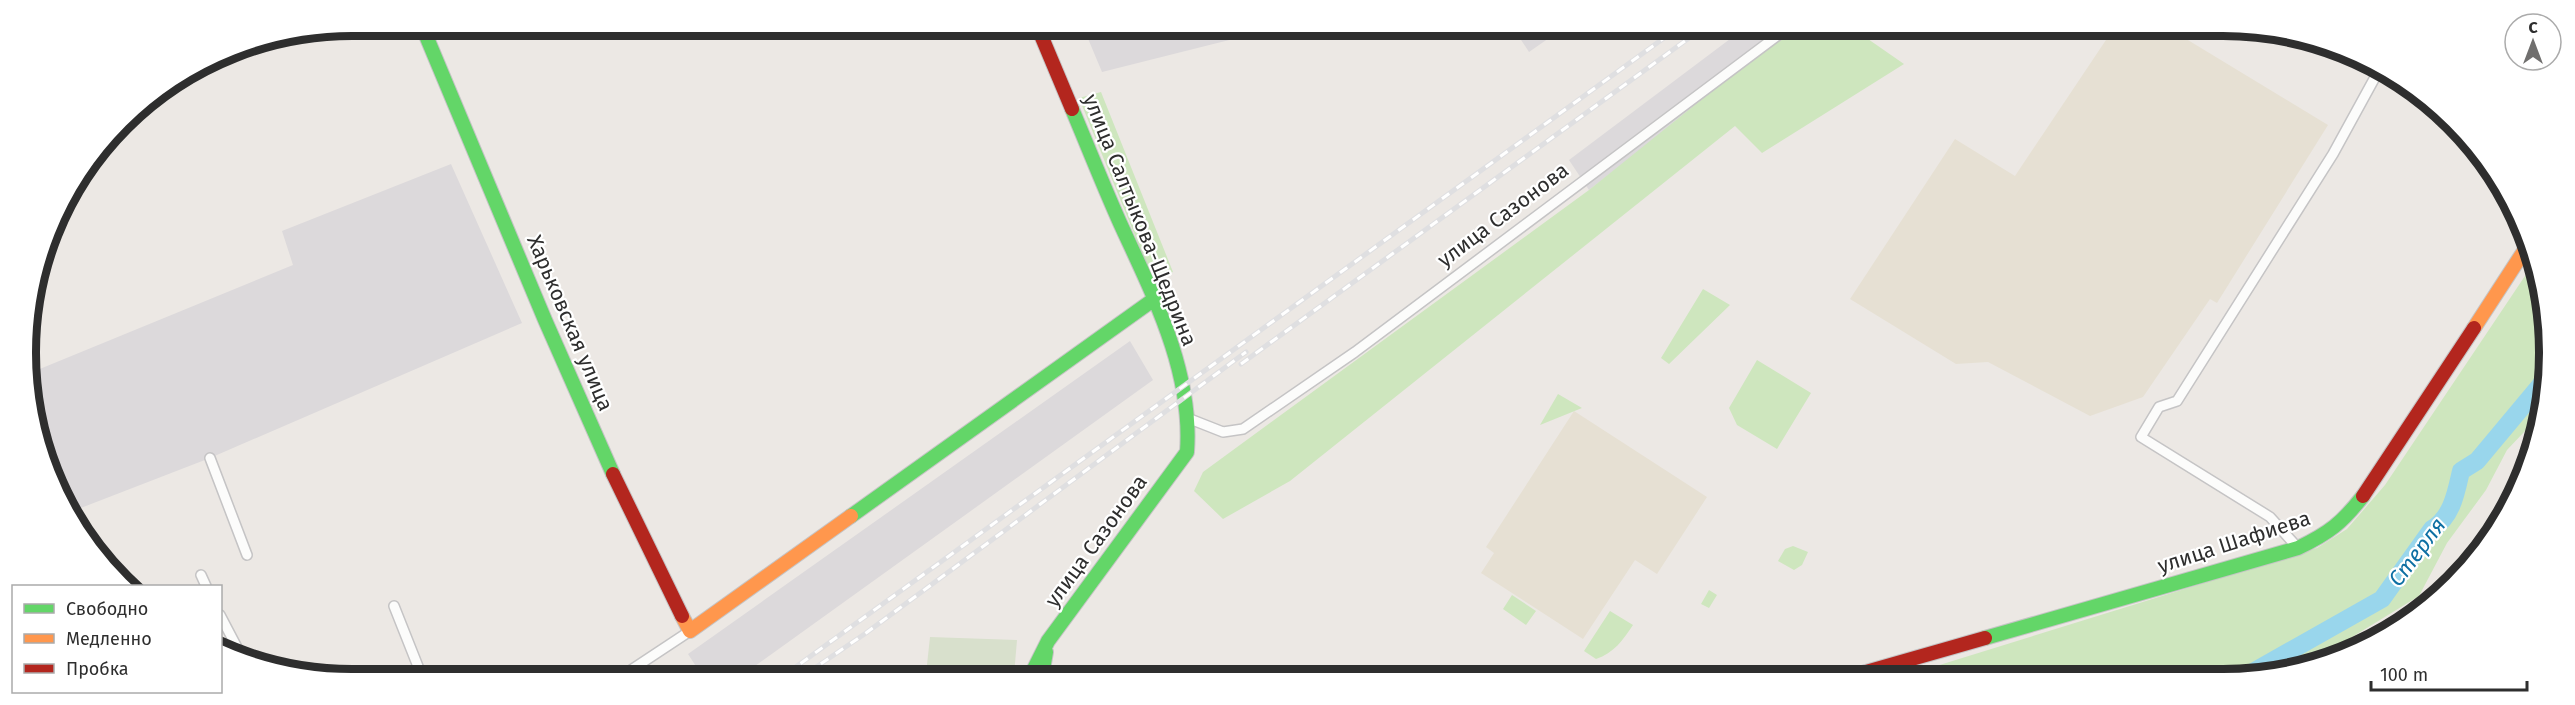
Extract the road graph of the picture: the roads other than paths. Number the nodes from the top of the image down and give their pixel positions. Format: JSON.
{"nodes":[{"id":1,"x":426,"y":36,"type":"edge"},
{"id":2,"x":1041,"y":36,"type":"edge"},
{"id":3,"x":1777,"y":36,"type":"edge"},
{"id":4,"x":2376,"y":76,"type":"edge"},
{"id":5,"x":2523,"y":253,"type":"edge"},
{"id":6,"x":1153,"y":300,"type":"junction"},
{"id":7,"x":1190,"y":419,"type":"junction"},
{"id":8,"x":210,"y":458,"type":"dead end"},
{"id":9,"x":1177,"y":465,"type":"joint"},
{"id":10,"x":2298,"y":548,"type":"junction"},
{"id":11,"x":247,"y":555,"type":"dead end"},
{"id":12,"x":201,"y":575,"type":"dead end"},
{"id":13,"x":206,"y":585,"type":"edge"},
{"id":14,"x":394,"y":606,"type":"dead end"},
{"id":15,"x":222,"y":619,"type":"edge"},
{"id":16,"x":690,"y":631,"type":"junction"},
{"id":17,"x":1048,"y":642,"type":"junction"},
{"id":18,"x":237,"y":647,"type":"edge"},
{"id":19,"x":419,"y":669,"type":"edge"},
{"id":20,"x":633,"y":669,"type":"edge"},
{"id":21,"x":1033,"y":669,"type":"edge"},
{"id":22,"x":1042,"y":669,"type":"edge"},
{"id":23,"x":1876,"y":669,"type":"edge"}],
"edges":[{"from":1,"to":16,"type":"street","name":"Харьковская улица"},
{"from":2,"to":6,"type":"street","name":"улица Салтыкова-Щедрина"},
{"from":3,"to":7,"type":"street","name":"улица Сазонова"},
{"from":4,"to":10,"type":"street"},
{"from":5,"to":10,"type":"street","name":"улица Шафиева"},
{"from":6,"to":7,"type":"street","name":"улица Салтыкова-Щедрина"},
{"from":6,"to":16,"type":"street"},
{"from":7,"to":9,"type":"street","name":"улица Салтыкова-Щедрина"},
{"from":8,"to":11,"type":"street"},
{"from":9,"to":17,"type":"street","name":"улица Сазонова"},
{"from":10,"to":23,"type":"street","name":"улица Шафиева"},
{"from":12,"to":13,"type":"street"},
{"from":14,"to":19,"type":"street"},
{"from":15,"to":18,"type":"street"},
{"from":16,"to":20,"type":"street"},
{"from":17,"to":21,"type":"street","name":"улица Сазонова"},
{"from":17,"to":22,"type":"street","name":"улица Сазонова"}]}
